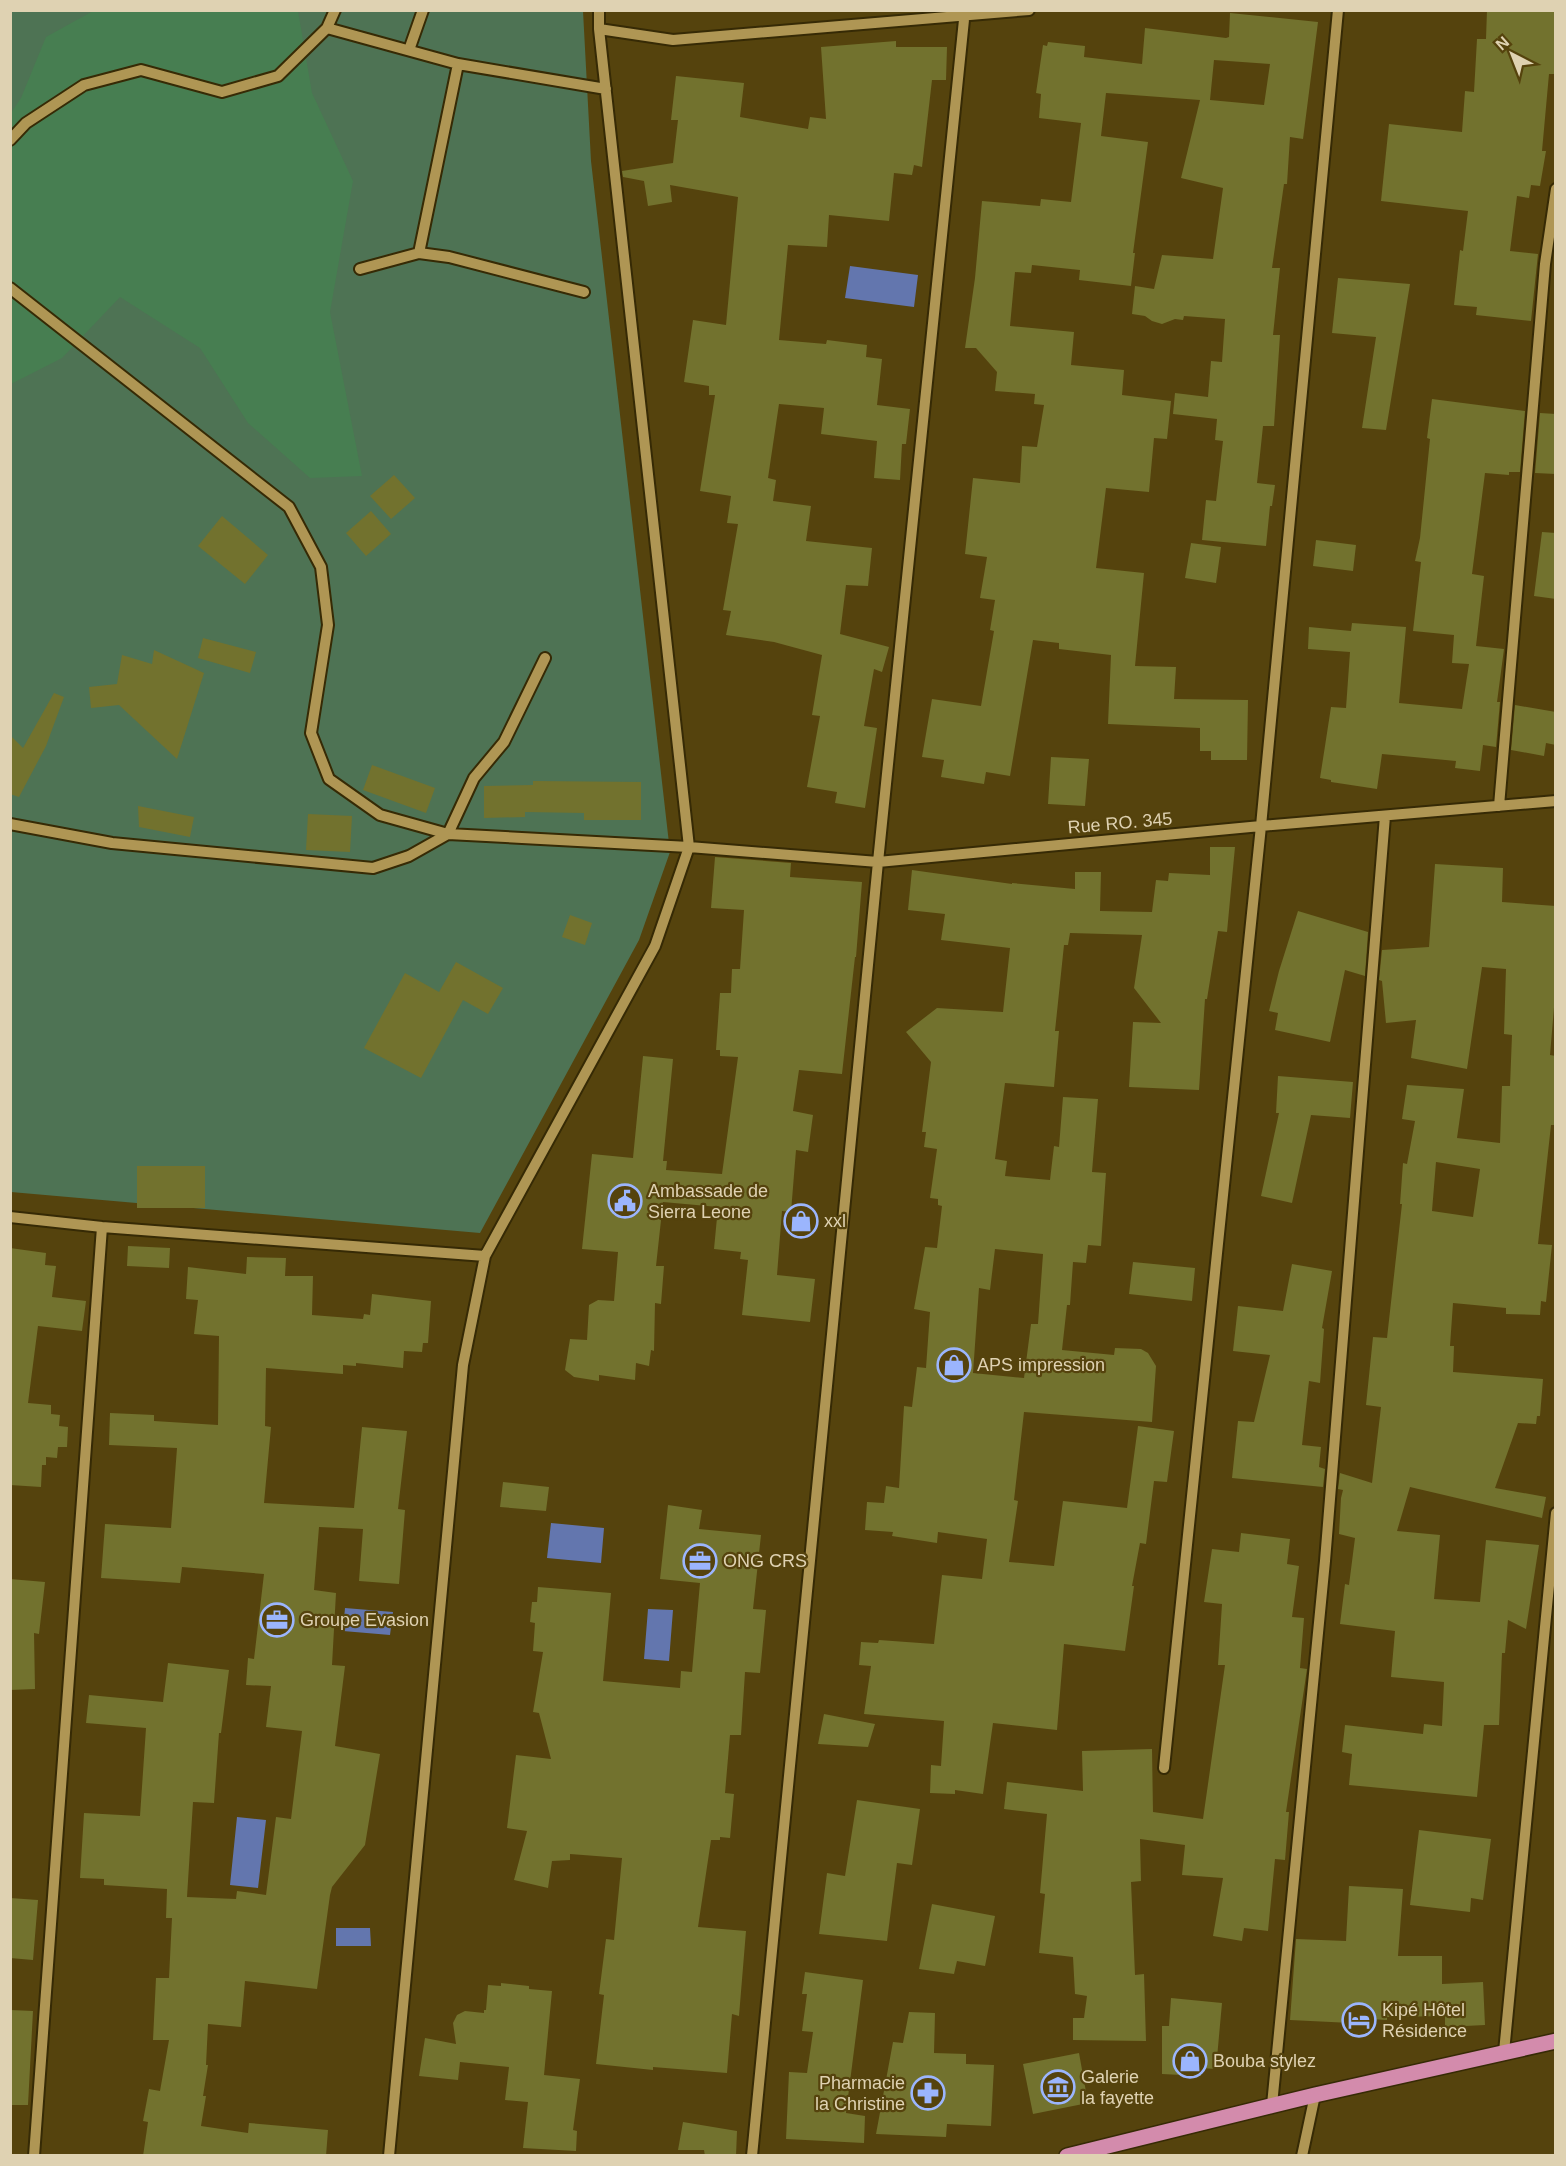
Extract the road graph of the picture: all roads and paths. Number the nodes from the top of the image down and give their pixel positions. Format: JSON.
{"nodes":[{"id":1,"x":335,"y":10,"type":"edge"},
{"id":2,"x":423,"y":10,"type":"edge"},
{"id":3,"x":599,"y":10,"type":"edge"},
{"id":4,"x":1029,"y":10,"type":"edge"},
{"id":5,"x":1338,"y":10,"type":"edge"},
{"id":6,"x":965,"y":13,"type":"edge"},
{"id":7,"x":327,"y":28,"type":"junction"},
{"id":8,"x":599,"y":29,"type":"junction"},
{"id":9,"x":409,"y":50,"type":"junction"},
{"id":10,"x":458,"y":64,"type":"junction"},
{"id":11,"x":606,"y":89,"type":"junction"},
{"id":12,"x":10,"y":140,"type":"edge"},
{"id":13,"x":1556,"y":189,"type":"edge"},
{"id":14,"x":419,"y":253,"type":"junction"},
{"id":15,"x":1550,"y":264,"type":"edge"},
{"id":16,"x":360,"y":269,"type":"dead end"},
{"id":17,"x":10,"y":288,"type":"edge"},
{"id":18,"x":584,"y":292,"type":"dead end"},
{"id":19,"x":545,"y":658,"type":"dead end"},
{"id":20,"x":1556,"y":801,"type":"edge"},
{"id":21,"x":1499,"y":806,"type":"junction"},
{"id":22,"x":1385,"y":816,"type":"junction"},
{"id":23,"x":10,"y":824,"type":"edge"},
{"id":24,"x":1261,"y":826,"type":"junction"},
{"id":25,"x":448,"y":834,"type":"junction"},
{"id":26,"x":688,"y":847,"type":"junction"},
{"id":27,"x":878,"y":862,"type":"junction"},
{"id":28,"x":10,"y":1217,"type":"edge"},
{"id":29,"x":102,"y":1227,"type":"junction"},
{"id":30,"x":485,"y":1256,"type":"junction"},
{"id":31,"x":1556,"y":1513,"type":"edge"},
{"id":32,"x":1164,"y":1768,"type":"dead end"},
{"id":33,"x":1556,"y":2041,"type":"edge"},
{"id":34,"x":1504,"y":2052,"type":"junction"},
{"id":35,"x":1315,"y":2095,"type":"junction"},
{"id":36,"x":1272,"y":2105,"type":"junction"},
{"id":37,"x":34,"y":2156,"type":"edge"},
{"id":38,"x":389,"y":2156,"type":"edge"},
{"id":39,"x":752,"y":2156,"type":"edge"},
{"id":40,"x":1067,"y":2156,"type":"edge"},
{"id":41,"x":1302,"y":2156,"type":"edge"}],
"edges":[{"from":1,"to":7,"type":"street"},
{"from":2,"to":9,"type":"street"},
{"from":3,"to":8,"type":"street"},
{"from":4,"to":6,"type":"street"},
{"from":5,"to":24,"type":"street"},
{"from":6,"to":8,"type":"street"},
{"from":6,"to":27,"type":"street"},
{"from":7,"to":9,"type":"street"},
{"from":7,"to":12,"type":"street"},
{"from":8,"to":11,"type":"street"},
{"from":9,"to":10,"type":"street"},
{"from":10,"to":11,"type":"street"},
{"from":10,"to":14,"type":"street"},
{"from":11,"to":26,"type":"street"},
{"from":13,"to":15,"type":"street"},
{"from":14,"to":16,"type":"street"},
{"from":14,"to":18,"type":"street"},
{"from":15,"to":21,"type":"street"},
{"from":17,"to":25,"type":"street","name":"Rue RO. 345"},
{"from":19,"to":25,"type":"street"},
{"from":20,"to":21,"type":"street","name":"Rue RO. 345"},
{"from":21,"to":22,"type":"street","name":"Rue RO. 345"},
{"from":22,"to":24,"type":"street","name":"Rue RO. 345"},
{"from":22,"to":36,"type":"street"},
{"from":23,"to":25,"type":"street"},
{"from":24,"to":27,"type":"street","name":"Rue RO. 345"},
{"from":24,"to":32,"type":"street"},
{"from":25,"to":26,"type":"street","name":"Rue RO. 345"},
{"from":26,"to":27,"type":"street","name":"Rue RO. 345"},
{"from":26,"to":30,"type":"street"},
{"from":27,"to":39,"type":"street"},
{"from":28,"to":29,"type":"street"},
{"from":29,"to":30,"type":"street"},
{"from":29,"to":37,"type":"street"},
{"from":30,"to":38,"type":"street"},
{"from":31,"to":34,"type":"street"},
{"from":33,"to":34,"type":"main road"},
{"from":34,"to":35,"type":"main road"},
{"from":35,"to":36,"type":"main road"},
{"from":35,"to":41,"type":"street"},
{"from":36,"to":40,"type":"main road"}]}
